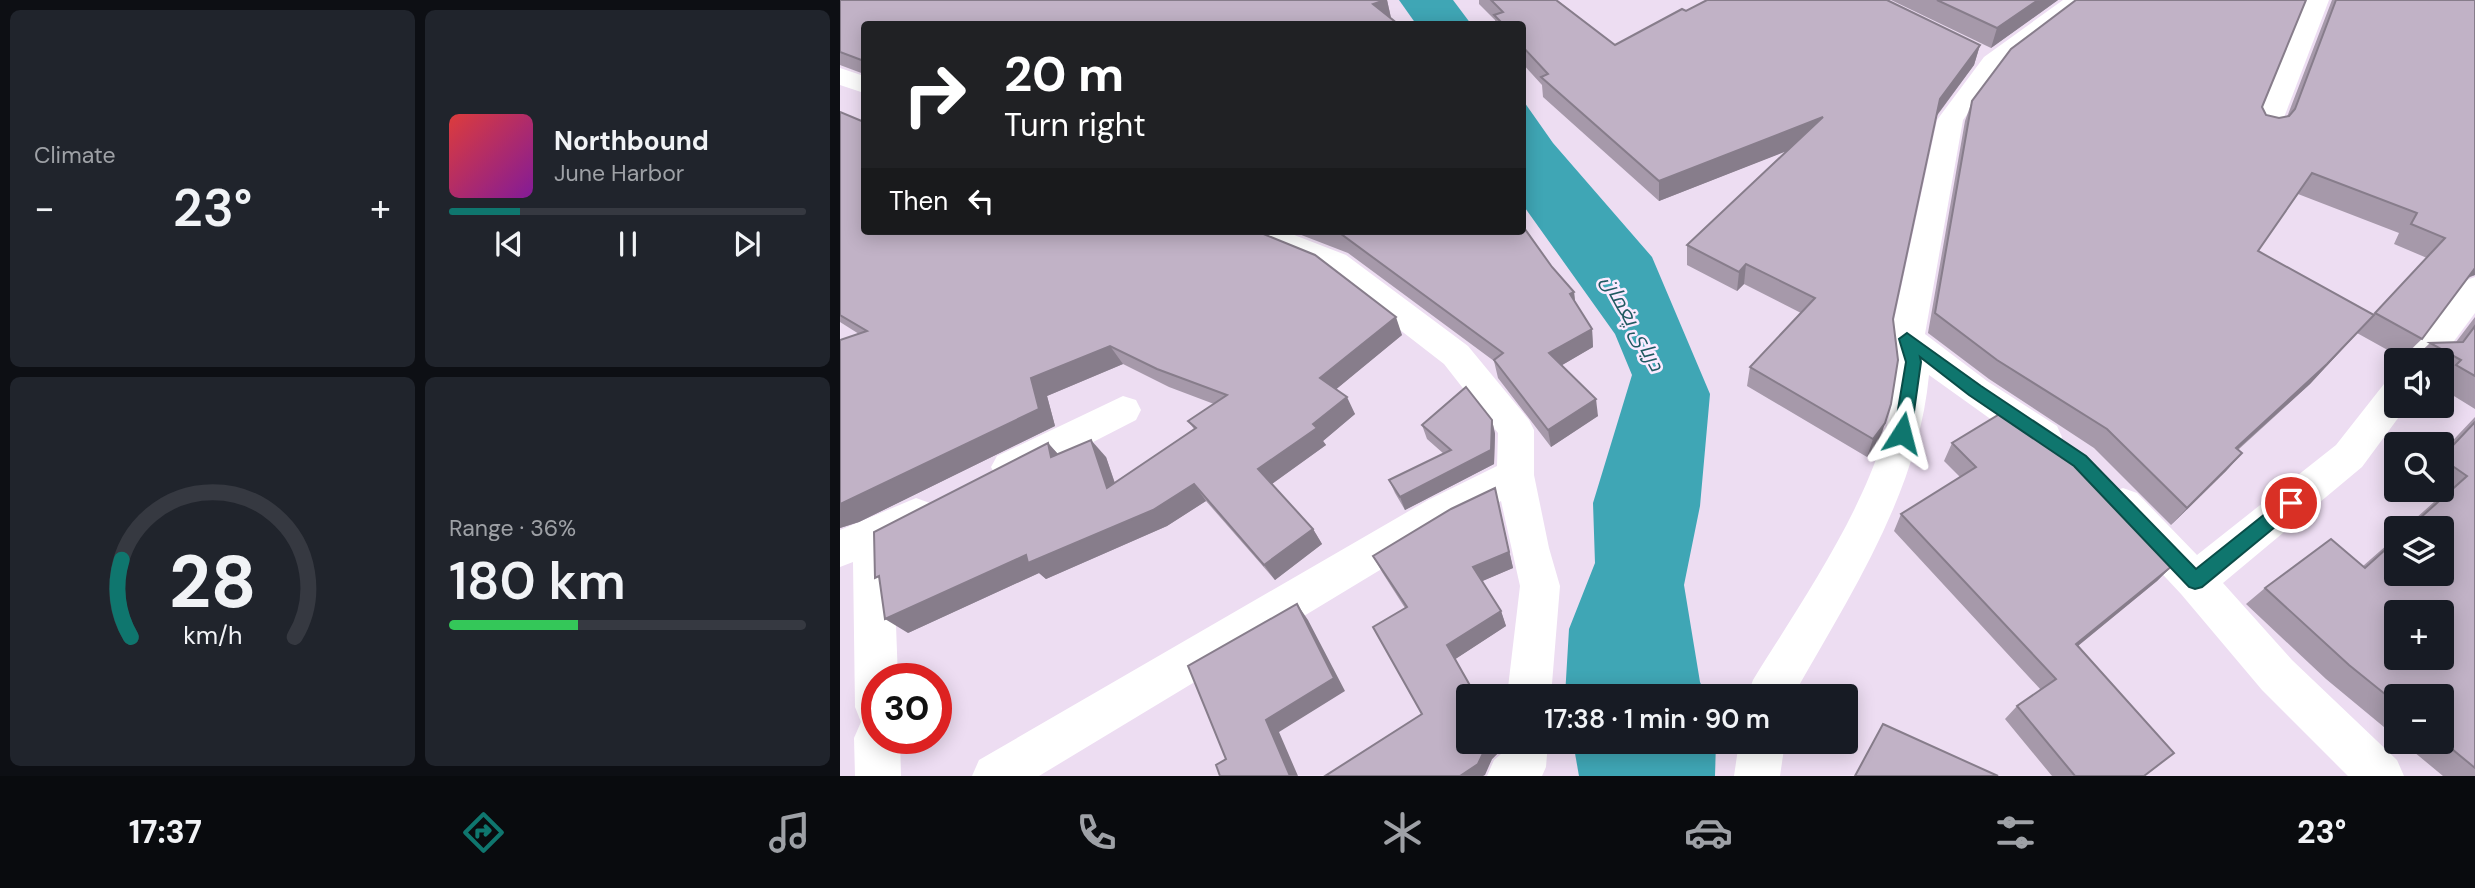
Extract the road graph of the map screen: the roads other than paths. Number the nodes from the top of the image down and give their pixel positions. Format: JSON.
{"nodes":[{"id":1,"x":2078,"y":0,"type":"edge"},
{"id":2,"x":2317,"y":0,"type":"edge"},
{"id":3,"x":840,"y":76,"type":"edge"},
{"id":4,"x":861,"y":84,"type":"edge"},
{"id":5,"x":2266,"y":128,"type":"edge"},
{"id":6,"x":1264,"y":235,"type":"edge"},
{"id":7,"x":2475,"y":289,"type":"edge"},
{"id":8,"x":1907,"y":339,"type":"junction"},
{"id":9,"x":2430,"y":348,"type":"edge"},
{"id":10,"x":1124,"y":410,"type":"dead end"},
{"id":11,"x":2384,"y":410,"type":"edge"},
{"id":12,"x":2070,"y":454,"type":"edge"},
{"id":13,"x":1515,"y":475,"type":"junction"},
{"id":14,"x":2099,"y":481,"type":"edge"},
{"id":15,"x":980,"y":482,"type":"edge"},
{"id":16,"x":944,"y":500,"type":"edge"},
{"id":17,"x":856,"y":543,"type":"edge"},
{"id":18,"x":2195,"y":581,"type":"junction"},
{"id":19,"x":871,"y":663,"type":"edge"},
{"id":20,"x":1530,"y":684,"type":"edge"},
{"id":21,"x":1766,"y":684,"type":"edge"},
{"id":22,"x":877,"y":754,"type":"edge"},
{"id":23,"x":1524,"y":754,"type":"edge"},
{"id":24,"x":1760,"y":754,"type":"edge"},
{"id":25,"x":878,"y":776,"type":"edge"},
{"id":26,"x":995,"y":776,"type":"edge"},
{"id":27,"x":1510,"y":776,"type":"edge"},
{"id":28,"x":1757,"y":776,"type":"edge"},
{"id":29,"x":2381,"y":776,"type":"edge"}],
"edges":[{"from":1,"to":8,"type":"street"},
{"from":2,"to":5,"type":"street"},
{"from":3,"to":4,"type":"street"},
{"from":6,"to":13,"type":"street"},
{"from":7,"to":9,"type":"street"},
{"from":8,"to":12,"type":"street"},
{"from":8,"to":21,"type":"street"},
{"from":10,"to":15,"type":"street"},
{"from":11,"to":18,"type":"street"},
{"from":13,"to":20,"type":"street"},
{"from":13,"to":26,"type":"street"},
{"from":14,"to":18,"type":"street"},
{"from":16,"to":17,"type":"street"},
{"from":17,"to":19,"type":"street"},
{"from":18,"to":29,"type":"street"},
{"from":22,"to":25,"type":"street"},
{"from":23,"to":27,"type":"street"},
{"from":24,"to":28,"type":"street"}]}
